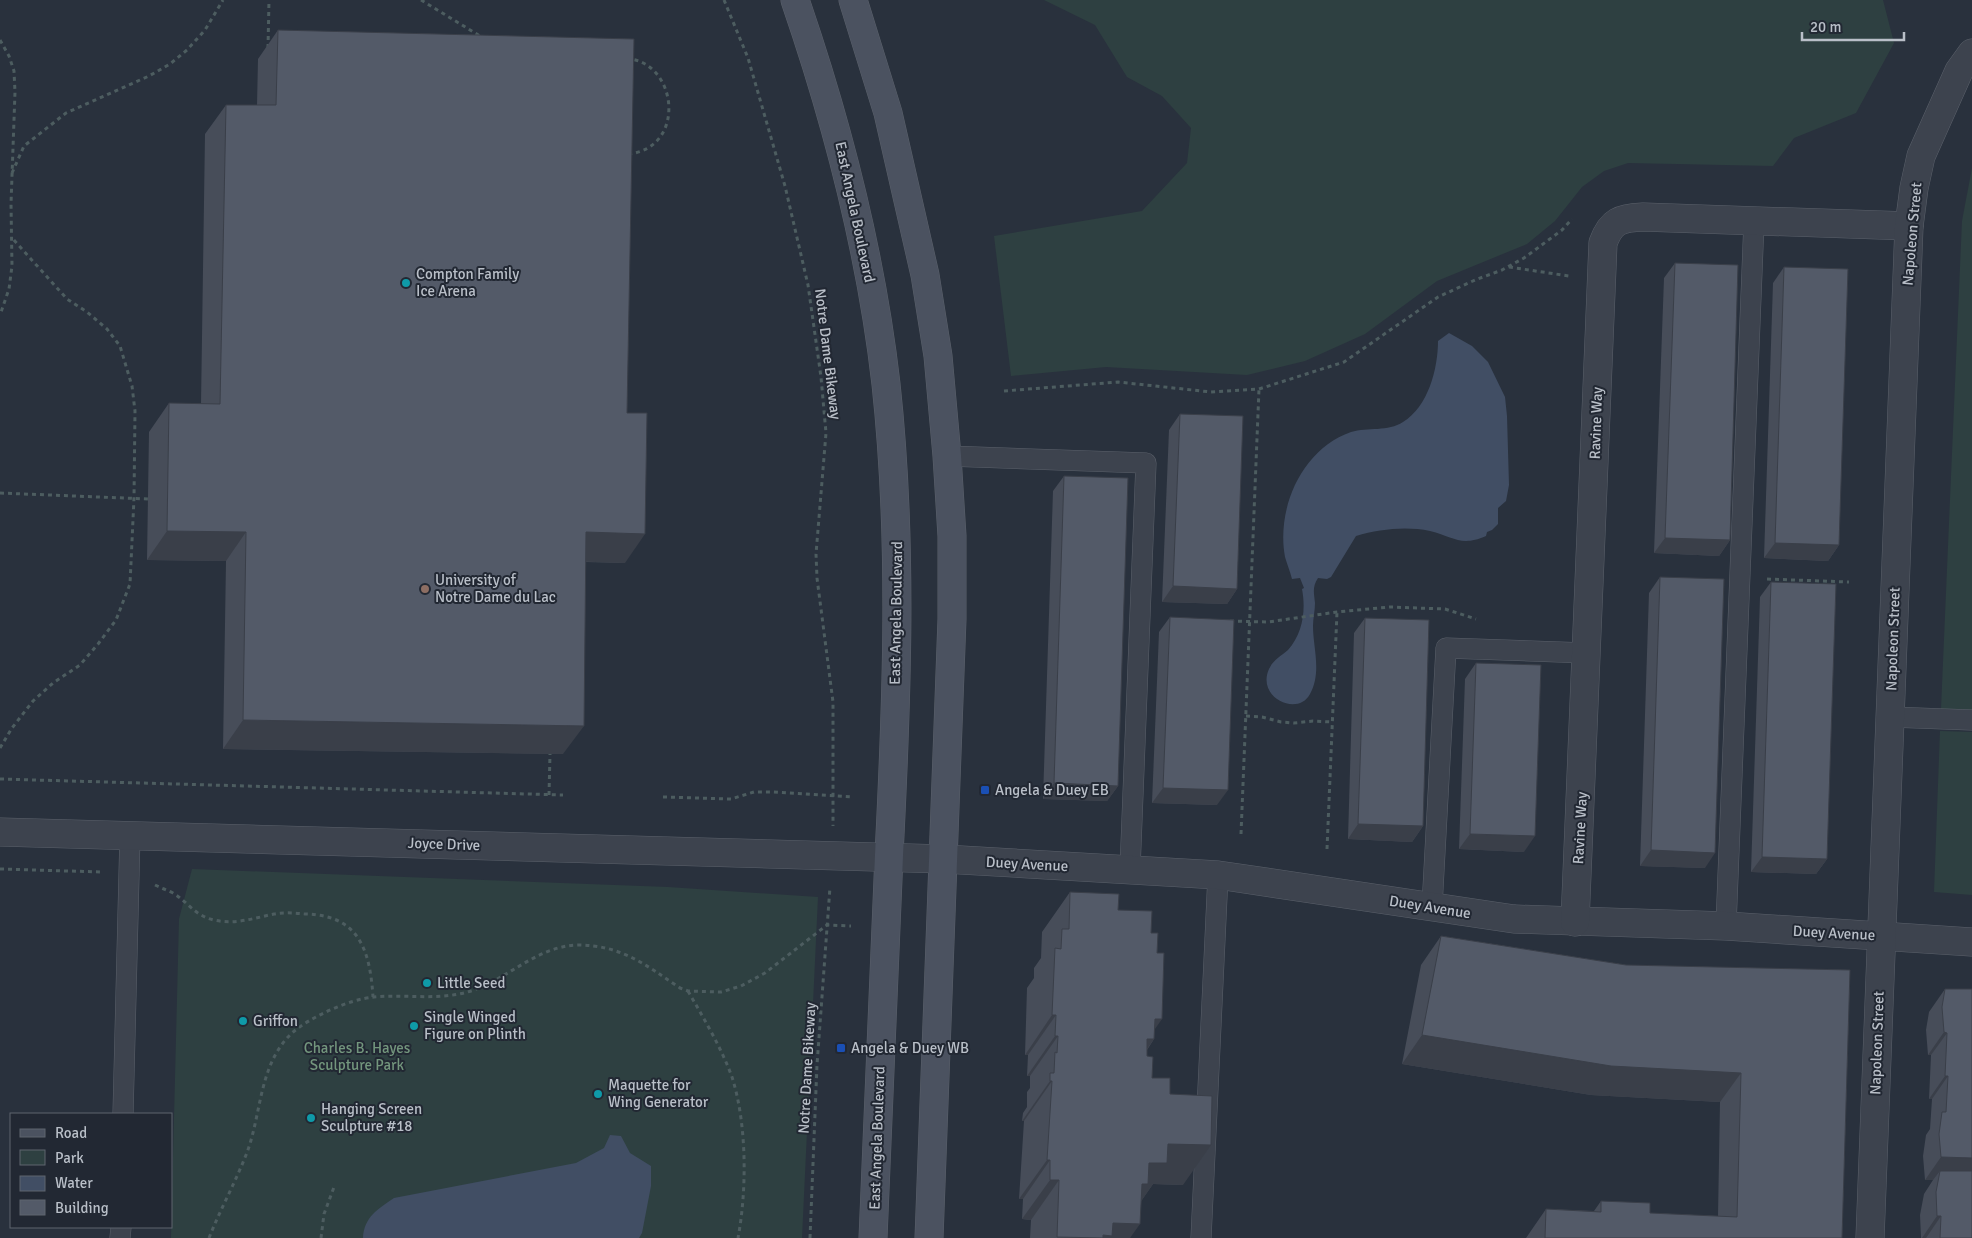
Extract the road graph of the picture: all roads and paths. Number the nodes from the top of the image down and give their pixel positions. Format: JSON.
{"nodes":[{"id":1,"x":224,"y":0,"type":"edge"},
{"id":2,"x":269,"y":0,"type":"edge"},
{"id":3,"x":421,"y":0,"type":"edge"},
{"id":4,"x":724,"y":0,"type":"edge"},
{"id":5,"x":795,"y":0,"type":"edge"},
{"id":6,"x":853,"y":0,"type":"edge"},
{"id":7,"x":486,"y":39,"type":"edge"},
{"id":8,"x":0,"y":40,"type":"edge"},
{"id":9,"x":268,"y":49,"type":"dead end"},
{"id":10,"x":1972,"y":53,"type":"edge"},
{"id":11,"x":628,"y":59,"type":"edge"},
{"id":12,"x":619,"y":155,"type":"edge"},
{"id":13,"x":12,"y":173,"type":"junction"},
{"id":14,"x":1572,"y":219,"type":"dead end"},
{"id":15,"x":1754,"y":221,"type":"junction"},
{"id":16,"x":1909,"y":226,"type":"junction"},
{"id":17,"x":12,"y":238,"type":"junction"},
{"id":18,"x":1509,"y":267,"type":"junction"},
{"id":19,"x":1570,"y":276,"type":"dead end"},
{"id":20,"x":0,"y":315,"type":"edge"},
{"id":21,"x":1259,"y":389,"type":"junction"},
{"id":22,"x":1004,"y":391,"type":"dead end"},
{"id":23,"x":947,"y":456,"type":"junction"},
{"id":24,"x":0,"y":493,"type":"edge"},
{"id":25,"x":134,"y":498,"type":"junction"},
{"id":26,"x":148,"y":499,"type":"dead end"},
{"id":27,"x":1763,"y":579,"type":"dead end"},
{"id":28,"x":1849,"y":582,"type":"dead end"},
{"id":29,"x":1337,"y":612,"type":"junction"},
{"id":30,"x":1482,"y":620,"type":"dead end"},
{"id":31,"x":1221,"y":621,"type":"edge"},
{"id":32,"x":1250,"y":622,"type":"junction"},
{"id":33,"x":1588,"y":653,"type":"junction"},
{"id":34,"x":1246,"y":716,"type":"junction"},
{"id":35,"x":1890,"y":717,"type":"junction"},
{"id":36,"x":1972,"y":720,"type":"edge"},
{"id":37,"x":1332,"y":722,"type":"junction"},
{"id":38,"x":0,"y":748,"type":"edge"},
{"id":39,"x":550,"y":754,"type":"edge"},
{"id":40,"x":0,"y":780,"type":"edge"},
{"id":41,"x":550,"y":795,"type":"junction"},
{"id":42,"x":563,"y":795,"type":"dead end"},
{"id":43,"x":832,"y":796,"type":"junction"},
{"id":44,"x":852,"y":796,"type":"dead end"},
{"id":45,"x":663,"y":797,"type":"dead end"},
{"id":46,"x":833,"y":812,"type":"dead end"},
{"id":47,"x":0,"y":832,"type":"edge"},
{"id":48,"x":1241,"y":834,"type":"dead end"},
{"id":49,"x":130,"y":835,"type":"junction"},
{"id":50,"x":1327,"y":849,"type":"dead end"},
{"id":51,"x":889,"y":856,"type":"junction"},
{"id":52,"x":944,"y":859,"type":"junction"},
{"id":53,"x":0,"y":869,"type":"edge"},
{"id":54,"x":1130,"y":870,"type":"junction"},
{"id":55,"x":129,"y":873,"type":"junction"},
{"id":56,"x":1218,"y":876,"type":"junction"},
{"id":57,"x":829,"y":899,"type":"dead end"},
{"id":58,"x":1432,"y":907,"type":"junction"},
{"id":59,"x":1575,"y":922,"type":"junction"},
{"id":60,"x":827,"y":925,"type":"junction"},
{"id":61,"x":851,"y":926,"type":"dead end"},
{"id":62,"x":1726,"y":926,"type":"junction"},
{"id":63,"x":1881,"y":935,"type":"junction"},
{"id":64,"x":1972,"y":942,"type":"edge"},
{"id":65,"x":688,"y":991,"type":"junction"},
{"id":66,"x":373,"y":997,"type":"junction"},
{"id":67,"x":123,"y":1113,"type":"edge"},
{"id":68,"x":334,"y":1187,"type":"dead end"},
{"id":69,"x":209,"y":1238,"type":"edge"},
{"id":70,"x":321,"y":1238,"type":"edge"},
{"id":71,"x":738,"y":1238,"type":"edge"},
{"id":72,"x":810,"y":1238,"type":"edge"},
{"id":73,"x":874,"y":1238,"type":"edge"},
{"id":74,"x":929,"y":1238,"type":"edge"},
{"id":75,"x":1201,"y":1238,"type":"edge"},
{"id":76,"x":1870,"y":1238,"type":"edge"}],
"edges":[{"from":1,"to":13,"type":"path"},
{"from":2,"to":9,"type":"path"},
{"from":3,"to":7,"type":"path"},
{"from":4,"to":43,"type":"path","name":"Notre Dame Bikeway"},
{"from":5,"to":51,"type":"main road","name":"East Angela Boulevard"},
{"from":6,"to":23,"type":"main road"},
{"from":8,"to":13,"type":"path"},
{"from":10,"to":16,"type":"street","name":"Napoleon Street"},
{"from":11,"to":12,"type":"path"},
{"from":13,"to":17,"type":"path"},
{"from":14,"to":18,"type":"path"},
{"from":15,"to":16,"type":"street","name":"Ravine Way"},
{"from":15,"to":33,"type":"street","name":"Ravine Way"},
{"from":15,"to":62,"type":"lane"},
{"from":16,"to":35,"type":"street","name":"Napoleon Street"},
{"from":17,"to":20,"type":"path"},
{"from":17,"to":25,"type":"path"},
{"from":18,"to":19,"type":"path"},
{"from":18,"to":21,"type":"path"},
{"from":21,"to":22,"type":"path"},
{"from":21,"to":32,"type":"path"},
{"from":23,"to":52,"type":"main road"},
{"from":23,"to":54,"type":"lane"},
{"from":24,"to":25,"type":"path"},
{"from":25,"to":26,"type":"path"},
{"from":25,"to":38,"type":"path"},
{"from":27,"to":28,"type":"path"},
{"from":29,"to":30,"type":"path"},
{"from":29,"to":32,"type":"path"},
{"from":29,"to":37,"type":"path"},
{"from":31,"to":32,"type":"path"},
{"from":32,"to":34,"type":"path"},
{"from":33,"to":58,"type":"lane"},
{"from":33,"to":59,"type":"street","name":"Ravine Way"},
{"from":34,"to":37,"type":"path"},
{"from":34,"to":48,"type":"path"},
{"from":35,"to":36,"type":"lane"},
{"from":35,"to":63,"type":"street","name":"Napoleon Street"},
{"from":37,"to":50,"type":"path"},
{"from":39,"to":41,"type":"path"},
{"from":40,"to":41,"type":"path"},
{"from":41,"to":42,"type":"path"},
{"from":43,"to":44,"type":"path"},
{"from":43,"to":45,"type":"path"},
{"from":43,"to":46,"type":"path","name":"Notre Dame Bikeway"},
{"from":47,"to":49,"type":"street","name":"Joyce Drive"},
{"from":49,"to":51,"type":"street","name":"Joyce Drive"},
{"from":49,"to":55,"type":"lane"},
{"from":51,"to":52,"type":"street","name":"Duey Avenue"},
{"from":51,"to":73,"type":"main road","name":"East Angela Boulevard"},
{"from":52,"to":54,"type":"street","name":"Duey Avenue"},
{"from":52,"to":74,"type":"main road"},
{"from":53,"to":55,"type":"path"},
{"from":54,"to":56,"type":"street","name":"Duey Avenue"},
{"from":55,"to":66,"type":"path"},
{"from":55,"to":67,"type":"lane"},
{"from":56,"to":58,"type":"street","name":"Duey Avenue"},
{"from":56,"to":75,"type":"lane"},
{"from":57,"to":60,"type":"path","name":"Notre Dame Bikeway"},
{"from":58,"to":59,"type":"street","name":"Duey Avenue"},
{"from":59,"to":62,"type":"street","name":"Duey Avenue"},
{"from":60,"to":61,"type":"path"},
{"from":60,"to":65,"type":"path"},
{"from":60,"to":72,"type":"path","name":"Notre Dame Bikeway"},
{"from":62,"to":63,"type":"street","name":"Duey Avenue"},
{"from":63,"to":64,"type":"street","name":"Duey Avenue"},
{"from":63,"to":76,"type":"street","name":"Napoleon Street"},
{"from":65,"to":66,"type":"path"},
{"from":65,"to":71,"type":"path"},
{"from":66,"to":69,"type":"path"},
{"from":68,"to":70,"type":"path"}]}
